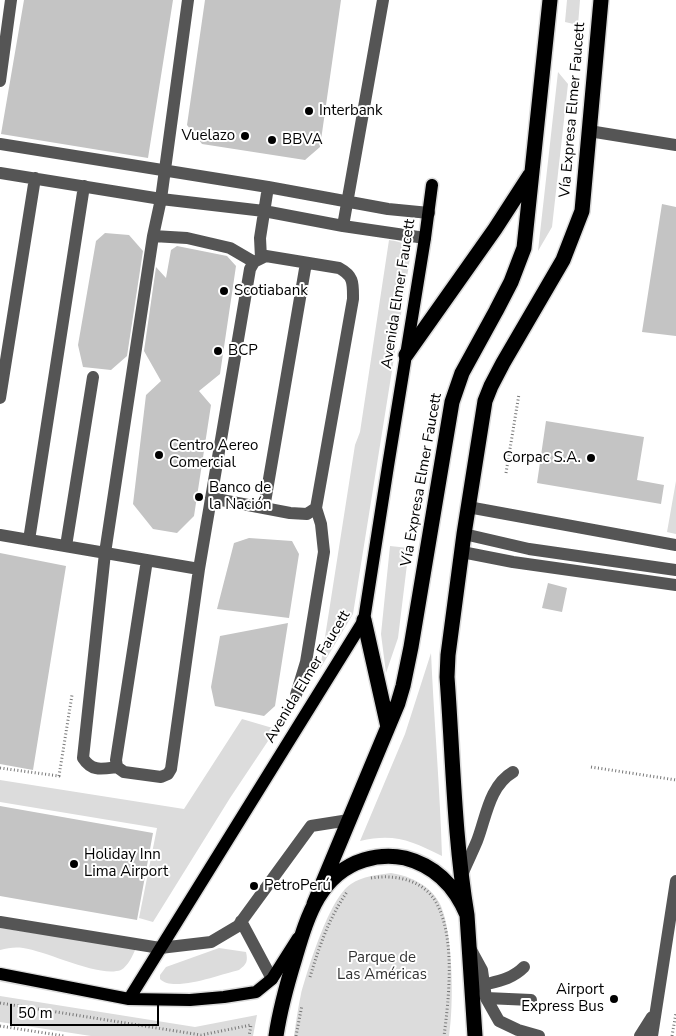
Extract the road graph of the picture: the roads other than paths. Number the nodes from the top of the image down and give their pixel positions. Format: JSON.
{"nodes":[{"id":1,"x":11,"y":0,"type":"edge"},
{"id":2,"x":188,"y":0,"type":"edge"},
{"id":3,"x":383,"y":0,"type":"edge"},
{"id":4,"x":550,"y":0,"type":"edge"},
{"id":5,"x":601,"y":0,"type":"edge"},
{"id":6,"x":0,"y":81,"type":"edge"},
{"id":7,"x":589,"y":131,"type":"junction"},
{"id":8,"x":0,"y":144,"type":"edge"},
{"id":9,"x":676,"y":145,"type":"edge"},
{"id":10,"x":165,"y":171,"type":"junction"},
{"id":11,"x":532,"y":171,"type":"junction"},
{"id":12,"x":0,"y":173,"type":"edge"},
{"id":13,"x":35,"y":178,"type":"junction"},
{"id":14,"x":432,"y":185,"type":"dead end"},
{"id":15,"x":84,"y":186,"type":"junction"},
{"id":16,"x":268,"y":187,"type":"junction"},
{"id":17,"x":161,"y":199,"type":"junction"},
{"id":18,"x":348,"y":201,"type":"junction"},
{"id":19,"x":264,"y":211,"type":"junction"},
{"id":20,"x":428,"y":213,"type":"junction"},
{"id":21,"x":343,"y":226,"type":"junction"},
{"id":22,"x":153,"y":236,"type":"junction"},
{"id":23,"x":425,"y":238,"type":"junction"},
{"id":24,"x":258,"y":260,"type":"junction"},
{"id":25,"x":306,"y":263,"type":"junction"},
{"id":26,"x":406,"y":355,"type":"junction"},
{"id":27,"x":93,"y":377,"type":"dead end"},
{"id":28,"x":0,"y":398,"type":"edge"},
{"id":29,"x":211,"y":498,"type":"junction"},
{"id":30,"x":468,"y":507,"type":"junction"},
{"id":31,"x":264,"y":508,"type":"junction"},
{"id":32,"x":316,"y":508,"type":"junction"},
{"id":33,"x":464,"y":534,"type":"junction"},
{"id":34,"x":0,"y":535,"type":"edge"},
{"id":35,"x":28,"y":540,"type":"junction"},
{"id":36,"x":676,"y":545,"type":"edge"},
{"id":37,"x":66,"y":546,"type":"junction"},
{"id":38,"x":105,"y":552,"type":"junction"},
{"id":39,"x":462,"y":552,"type":"junction"},
{"id":40,"x":147,"y":560,"type":"junction"},
{"id":41,"x":199,"y":569,"type":"junction"},
{"id":42,"x":676,"y":570,"type":"edge"},
{"id":43,"x":676,"y":585,"type":"edge"},
{"id":44,"x":364,"y":620,"type":"junction"},
{"id":45,"x":296,"y":695,"type":"dead end"},
{"id":46,"x":388,"y":727,"type":"junction"},
{"id":47,"x":117,"y":767,"type":"junction"},
{"id":48,"x":513,"y":772,"type":"dead end"},
{"id":49,"x":349,"y":820,"type":"junction"},
{"id":50,"x":461,"y":878,"type":"junction"},
{"id":51,"x":676,"y":882,"type":"edge"},
{"id":52,"x":314,"y":904,"type":"junction"},
{"id":53,"x":467,"y":915,"type":"junction"},
{"id":54,"x":241,"y":921,"type":"junction"},
{"id":55,"x":0,"y":922,"type":"edge"},
{"id":56,"x":304,"y":927,"type":"junction"},
{"id":57,"x":469,"y":945,"type":"junction"},
{"id":58,"x":160,"y":948,"type":"junction"},
{"id":59,"x":524,"y":967,"type":"dead end"},
{"id":60,"x":0,"y":974,"type":"edge"},
{"id":61,"x":272,"y":979,"type":"junction"},
{"id":62,"x":483,"y":985,"type":"junction"},
{"id":63,"x":129,"y":998,"type":"junction"},
{"id":64,"x":486,"y":998,"type":"junction"},
{"id":65,"x":532,"y":1000,"type":"dead end"},
{"id":66,"x":655,"y":1013,"type":"junction"},
{"id":67,"x":478,"y":1034,"type":"edge"},
{"id":68,"x":276,"y":1036,"type":"edge"},
{"id":69,"x":539,"y":1036,"type":"edge"},
{"id":70,"x":640,"y":1036,"type":"edge"},
{"id":71,"x":652,"y":1036,"type":"edge"}],
"edges":[{"from":1,"to":6,"type":"lane"},
{"from":2,"to":10,"type":"lane"},
{"from":3,"to":18,"type":"lane"},
{"from":4,"to":11,"type":"highway","name":"Vía Expresa Elmer Faucett"},
{"from":5,"to":7,"type":"highway","name":"Vía Expresa Elmer Faucett"},
{"from":7,"to":9,"type":"lane"},
{"from":7,"to":30,"type":"highway","name":"Vía Expresa Elmer Faucett"},
{"from":8,"to":10,"type":"lane"},
{"from":10,"to":16,"type":"lane"},
{"from":10,"to":17,"type":"lane"},
{"from":11,"to":26,"type":"highway"},
{"from":11,"to":46,"type":"highway","name":"Vía Expresa Elmer Faucett"},
{"from":12,"to":13,"type":"lane"},
{"from":13,"to":15,"type":"lane"},
{"from":13,"to":28,"type":"lane"},
{"from":14,"to":20,"type":"main road","name":"Avenida Elmer Faucett"},
{"from":15,"to":17,"type":"lane"},
{"from":15,"to":35,"type":"lane"},
{"from":16,"to":18,"type":"lane"},
{"from":16,"to":19,"type":"lane"},
{"from":17,"to":19,"type":"lane"},
{"from":17,"to":22,"type":"lane"},
{"from":18,"to":20,"type":"lane"},
{"from":18,"to":21,"type":"lane"},
{"from":19,"to":21,"type":"lane"},
{"from":19,"to":24,"type":"lane"},
{"from":20,"to":23,"type":"main road","name":"Avenida Elmer Faucett"},
{"from":21,"to":23,"type":"lane"},
{"from":22,"to":24,"type":"lane"},
{"from":22,"to":38,"type":"lane"},
{"from":23,"to":26,"type":"main road","name":"Avenida Elmer Faucett"},
{"from":24,"to":25,"type":"lane"},
{"from":24,"to":29,"type":"lane"},
{"from":25,"to":31,"type":"lane"},
{"from":25,"to":32,"type":"lane"},
{"from":26,"to":44,"type":"main road","name":"Avenida Elmer Faucett"},
{"from":27,"to":37,"type":"lane"},
{"from":29,"to":31,"type":"lane"},
{"from":29,"to":41,"type":"lane"},
{"from":30,"to":33,"type":"highway","name":"Vía Expresa Elmer Faucett"},
{"from":30,"to":36,"type":"lane"},
{"from":31,"to":32,"type":"lane"},
{"from":32,"to":45,"type":"lane"},
{"from":33,"to":39,"type":"highway","name":"Vía Expresa Elmer Faucett"},
{"from":33,"to":42,"type":"lane"},
{"from":34,"to":35,"type":"lane"},
{"from":35,"to":37,"type":"lane"},
{"from":37,"to":38,"type":"lane"},
{"from":38,"to":40,"type":"lane"},
{"from":38,"to":47,"type":"lane"},
{"from":39,"to":43,"type":"lane"},
{"from":39,"to":50,"type":"highway","name":"Vía Expresa Elmer Faucett"},
{"from":40,"to":41,"type":"lane"},
{"from":40,"to":47,"type":"lane"},
{"from":41,"to":47,"type":"lane"},
{"from":44,"to":46,"type":"highway"},
{"from":44,"to":58,"type":"main road","name":"Avenida Elmer Faucett"},
{"from":46,"to":49,"type":"highway","name":"Vía Expresa Elmer Faucett"},
{"from":48,"to":50,"type":"lane"},
{"from":49,"to":52,"type":"highway","name":"Vía Expresa Elmer Faucett"},
{"from":49,"to":54,"type":"lane"},
{"from":50,"to":53,"type":"highway","name":"Vía Expresa Elmer Faucett"},
{"from":51,"to":66,"type":"lane"},
{"from":52,"to":53,"type":"highway"},
{"from":52,"to":56,"type":"highway"},
{"from":53,"to":57,"type":"highway","name":"Vía Expresa Elmer Faucett"},
{"from":54,"to":58,"type":"lane"},
{"from":54,"to":61,"type":"lane"},
{"from":55,"to":58,"type":"lane"},
{"from":56,"to":61,"type":"main road"},
{"from":56,"to":68,"type":"highway"},
{"from":57,"to":62,"type":"lane"},
{"from":57,"to":67,"type":"highway","name":"Vía Expresa Elmer Faucett"},
{"from":58,"to":63,"type":"main road","name":"Avenida Elmer Faucett"},
{"from":59,"to":62,"type":"lane"},
{"from":60,"to":63,"type":"main road"},
{"from":61,"to":63,"type":"main road"},
{"from":62,"to":64,"type":"lane"},
{"from":64,"to":65,"type":"lane"},
{"from":64,"to":69,"type":"lane"},
{"from":66,"to":70,"type":"lane"},
{"from":66,"to":71,"type":"lane"}]}
